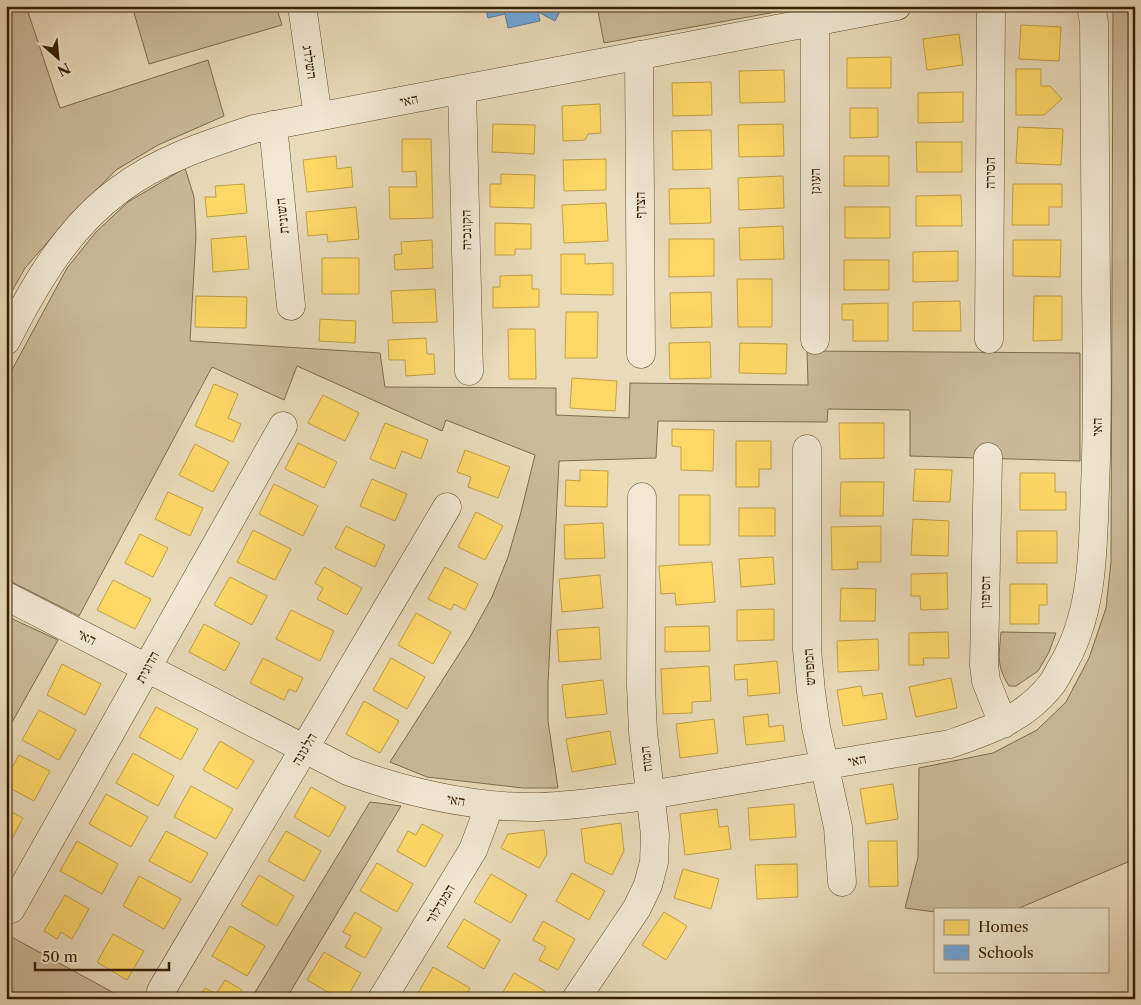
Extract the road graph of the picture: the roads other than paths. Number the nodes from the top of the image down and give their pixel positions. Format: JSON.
{"nodes":[{"id":1,"x":302,"y":6,"type":"edge"},
{"id":2,"x":897,"y":6,"type":"edge"},
{"id":3,"x":991,"y":6,"type":"edge"},
{"id":4,"x":1091,"y":6,"type":"edge"},
{"id":5,"x":815,"y":22,"type":"junction"},
{"id":6,"x":639,"y":55,"type":"junction"},
{"id":7,"x":462,"y":89,"type":"junction"},
{"id":8,"x":318,"y":117,"type":"junction"},
{"id":9,"x":273,"y":126,"type":"junction"},
{"id":10,"x":291,"y":306,"type":"dead end"},
{"id":11,"x":989,"y":339,"type":"dead end"},
{"id":12,"x":815,"y":340,"type":"dead end"},
{"id":13,"x":6,"y":341,"type":"edge"},
{"id":14,"x":641,"y":354,"type":"dead end"},
{"id":15,"x":469,"y":371,"type":"dead end"},
{"id":16,"x":284,"y":426,"type":"dead end"},
{"id":17,"x":807,"y":449,"type":"dead end"},
{"id":18,"x":988,"y":457,"type":"dead end"},
{"id":19,"x":642,"y":498,"type":"dead end"},
{"id":20,"x":448,"y":507,"type":"dead end"},
{"id":21,"x":6,"y":596,"type":"edge"},
{"id":22,"x":147,"y":668,"type":"junction"},
{"id":23,"x":1003,"y":724,"type":"junction"},
{"id":24,"x":304,"y":748,"type":"junction"},
{"id":25,"x":824,"y":765,"type":"junction"},
{"id":26,"x":650,"y":795,"type":"junction"},
{"id":27,"x":486,"y":805,"type":"junction"},
{"id":28,"x":842,"y":882,"type":"dead end"},
{"id":29,"x":11,"y":909,"type":"dead end"},
{"id":30,"x":161,"y":991,"type":"dead end"},
{"id":31,"x":382,"y":999,"type":"edge"},
{"id":32,"x":576,"y":999,"type":"edge"}],
"edges":[{"from":1,"to":8,"type":"street","name":"השלדג"},
{"from":2,"to":5,"type":"street","name":"האי"},
{"from":3,"to":11,"type":"street","name":"הסירה"},
{"from":4,"to":23,"type":"street","name":"האי"},
{"from":5,"to":6,"type":"street","name":"האי"},
{"from":5,"to":12,"type":"street","name":"העוגן"},
{"from":6,"to":7,"type":"street","name":"האי"},
{"from":6,"to":14,"type":"street","name":"הצדף"},
{"from":7,"to":8,"type":"street","name":"האי"},
{"from":7,"to":15,"type":"street","name":"הקונכיה"},
{"from":8,"to":9,"type":"street","name":"האי"},
{"from":9,"to":10,"type":"street","name":"השונית"},
{"from":9,"to":13,"type":"street","name":"האי"},
{"from":16,"to":22,"type":"street","name":"הדוגית"},
{"from":17,"to":25,"type":"street","name":"המפרש"},
{"from":18,"to":23,"type":"street","name":"הסיפון"},
{"from":19,"to":26,"type":"street","name":"המזח"},
{"from":20,"to":24,"type":"street","name":"הלגונה"},
{"from":21,"to":22,"type":"street","name":"האי"},
{"from":22,"to":24,"type":"street","name":"האי"},
{"from":22,"to":29,"type":"street","name":"הדוגית"},
{"from":23,"to":25,"type":"street","name":"האי"},
{"from":24,"to":27,"type":"street","name":"האי"},
{"from":24,"to":30,"type":"street","name":"הלגונה"},
{"from":25,"to":26,"type":"street","name":"האי"},
{"from":25,"to":28,"type":"street","name":"המפרש"},
{"from":26,"to":27,"type":"street","name":"האי"},
{"from":26,"to":32,"type":"street","name":"המזח"},
{"from":27,"to":31,"type":"street","name":"המגדלור"}]}
